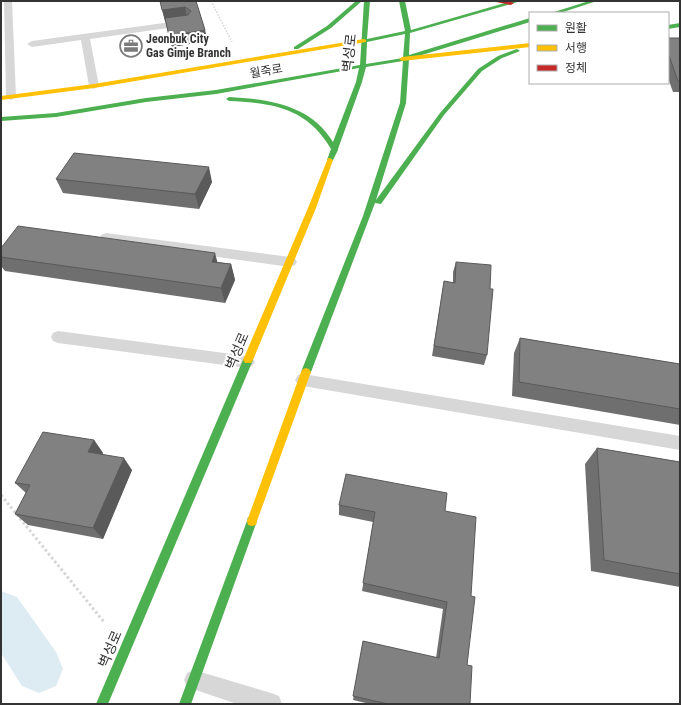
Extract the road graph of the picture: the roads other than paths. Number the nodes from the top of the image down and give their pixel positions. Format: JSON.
{"nodes":[{"id":1,"x":8,"y":1,"type":"edge"},
{"id":2,"x":359,"y":1,"type":"edge"},
{"id":3,"x":367,"y":1,"type":"edge"},
{"id":4,"x":402,"y":1,"type":"edge"},
{"id":5,"x":494,"y":1,"type":"edge"},
{"id":6,"x":594,"y":1,"type":"edge"},
{"id":7,"x":514,"y":2,"type":"edge"},
{"id":8,"x":557,"y":12,"type":"edge"},
{"id":9,"x":529,"y":20,"type":"edge"},
{"id":10,"x":187,"y":22,"type":"edge"},
{"id":11,"x":680,"y":25,"type":"edge"},
{"id":12,"x":669,"y":27,"type":"edge"},
{"id":13,"x":408,"y":32,"type":"junction"},
{"id":14,"x":85,"y":37,"type":"junction"},
{"id":15,"x":364,"y":41,"type":"junction"},
{"id":16,"x":32,"y":44,"type":"dead end"},
{"id":17,"x":529,"y":45,"type":"edge"},
{"id":18,"x":529,"y":45,"type":"edge"},
{"id":19,"x":284,"y":55,"type":"junction"},
{"id":20,"x":406,"y":58,"type":"junction"},
{"id":21,"x":5,"y":61,"type":"edge"},
{"id":22,"x":363,"y":66,"type":"junction"},
{"id":23,"x":94,"y":86,"type":"junction"},
{"id":24,"x":216,"y":92,"type":"junction"},
{"id":25,"x":6,"y":98,"type":"edge"},
{"id":26,"x":1,"y":119,"type":"edge"},
{"id":27,"x":335,"y":150,"type":"junction"},
{"id":28,"x":367,"y":216,"type":"junction"},
{"id":29,"x":90,"y":236,"type":"edge"},
{"id":30,"x":290,"y":262,"type":"junction"},
{"id":31,"x":58,"y":337,"type":"dead end"},
{"id":32,"x":247,"y":362,"type":"junction"},
{"id":33,"x":303,"y":380,"type":"junction"},
{"id":34,"x":680,"y":443,"type":"edge"},
{"id":35,"x":194,"y":680,"type":"junction"},
{"id":36,"x":102,"y":704,"type":"edge"},
{"id":37,"x":185,"y":704,"type":"edge"},
{"id":38,"x":271,"y":704,"type":"edge"}],
"edges":[{"from":1,"to":21,"type":"lane"},
{"from":2,"to":19,"type":"main road"},
{"from":3,"to":15,"type":"main road","name":"벽성로"},
{"from":4,"to":13,"type":"main road"},
{"from":5,"to":7,"type":"main road"},
{"from":6,"to":8,"type":"main road"},
{"from":7,"to":13,"type":"main road","name":"월죽로"},
{"from":9,"to":20,"type":"main road","name":"월죽로"},
{"from":10,"to":14,"type":"lane"},
{"from":11,"to":12,"type":"main road"},
{"from":13,"to":15,"type":"main road","name":"월죽로"},
{"from":13,"to":20,"type":"main road"},
{"from":14,"to":16,"type":"lane"},
{"from":14,"to":23,"type":"lane"},
{"from":15,"to":19,"type":"main road","name":"월죽로"},
{"from":15,"to":22,"type":"main road","name":"벽성로"},
{"from":17,"to":20,"type":"main road"},
{"from":18,"to":28,"type":"main road"},
{"from":19,"to":23,"type":"main road","name":"월죽로"},
{"from":20,"to":22,"type":"main road","name":"월죽로"},
{"from":20,"to":28,"type":"main road"},
{"from":21,"to":25,"type":"lane"},
{"from":22,"to":24,"type":"main road","name":"월죽로"},
{"from":22,"to":27,"type":"main road","name":"벽성로"},
{"from":23,"to":25,"type":"main road","name":"월죽로"},
{"from":24,"to":26,"type":"main road","name":"월죽로"},
{"from":24,"to":27,"type":"main road"},
{"from":27,"to":30,"type":"main road","name":"벽성로"},
{"from":28,"to":33,"type":"main road"},
{"from":29,"to":30,"type":"lane"},
{"from":30,"to":32,"type":"main road","name":"벽성로"},
{"from":31,"to":32,"type":"lane"},
{"from":32,"to":36,"type":"main road","name":"벽성로"},
{"from":33,"to":34,"type":"lane"},
{"from":33,"to":35,"type":"main road"},
{"from":35,"to":37,"type":"main road"},
{"from":35,"to":38,"type":"lane"}]}
